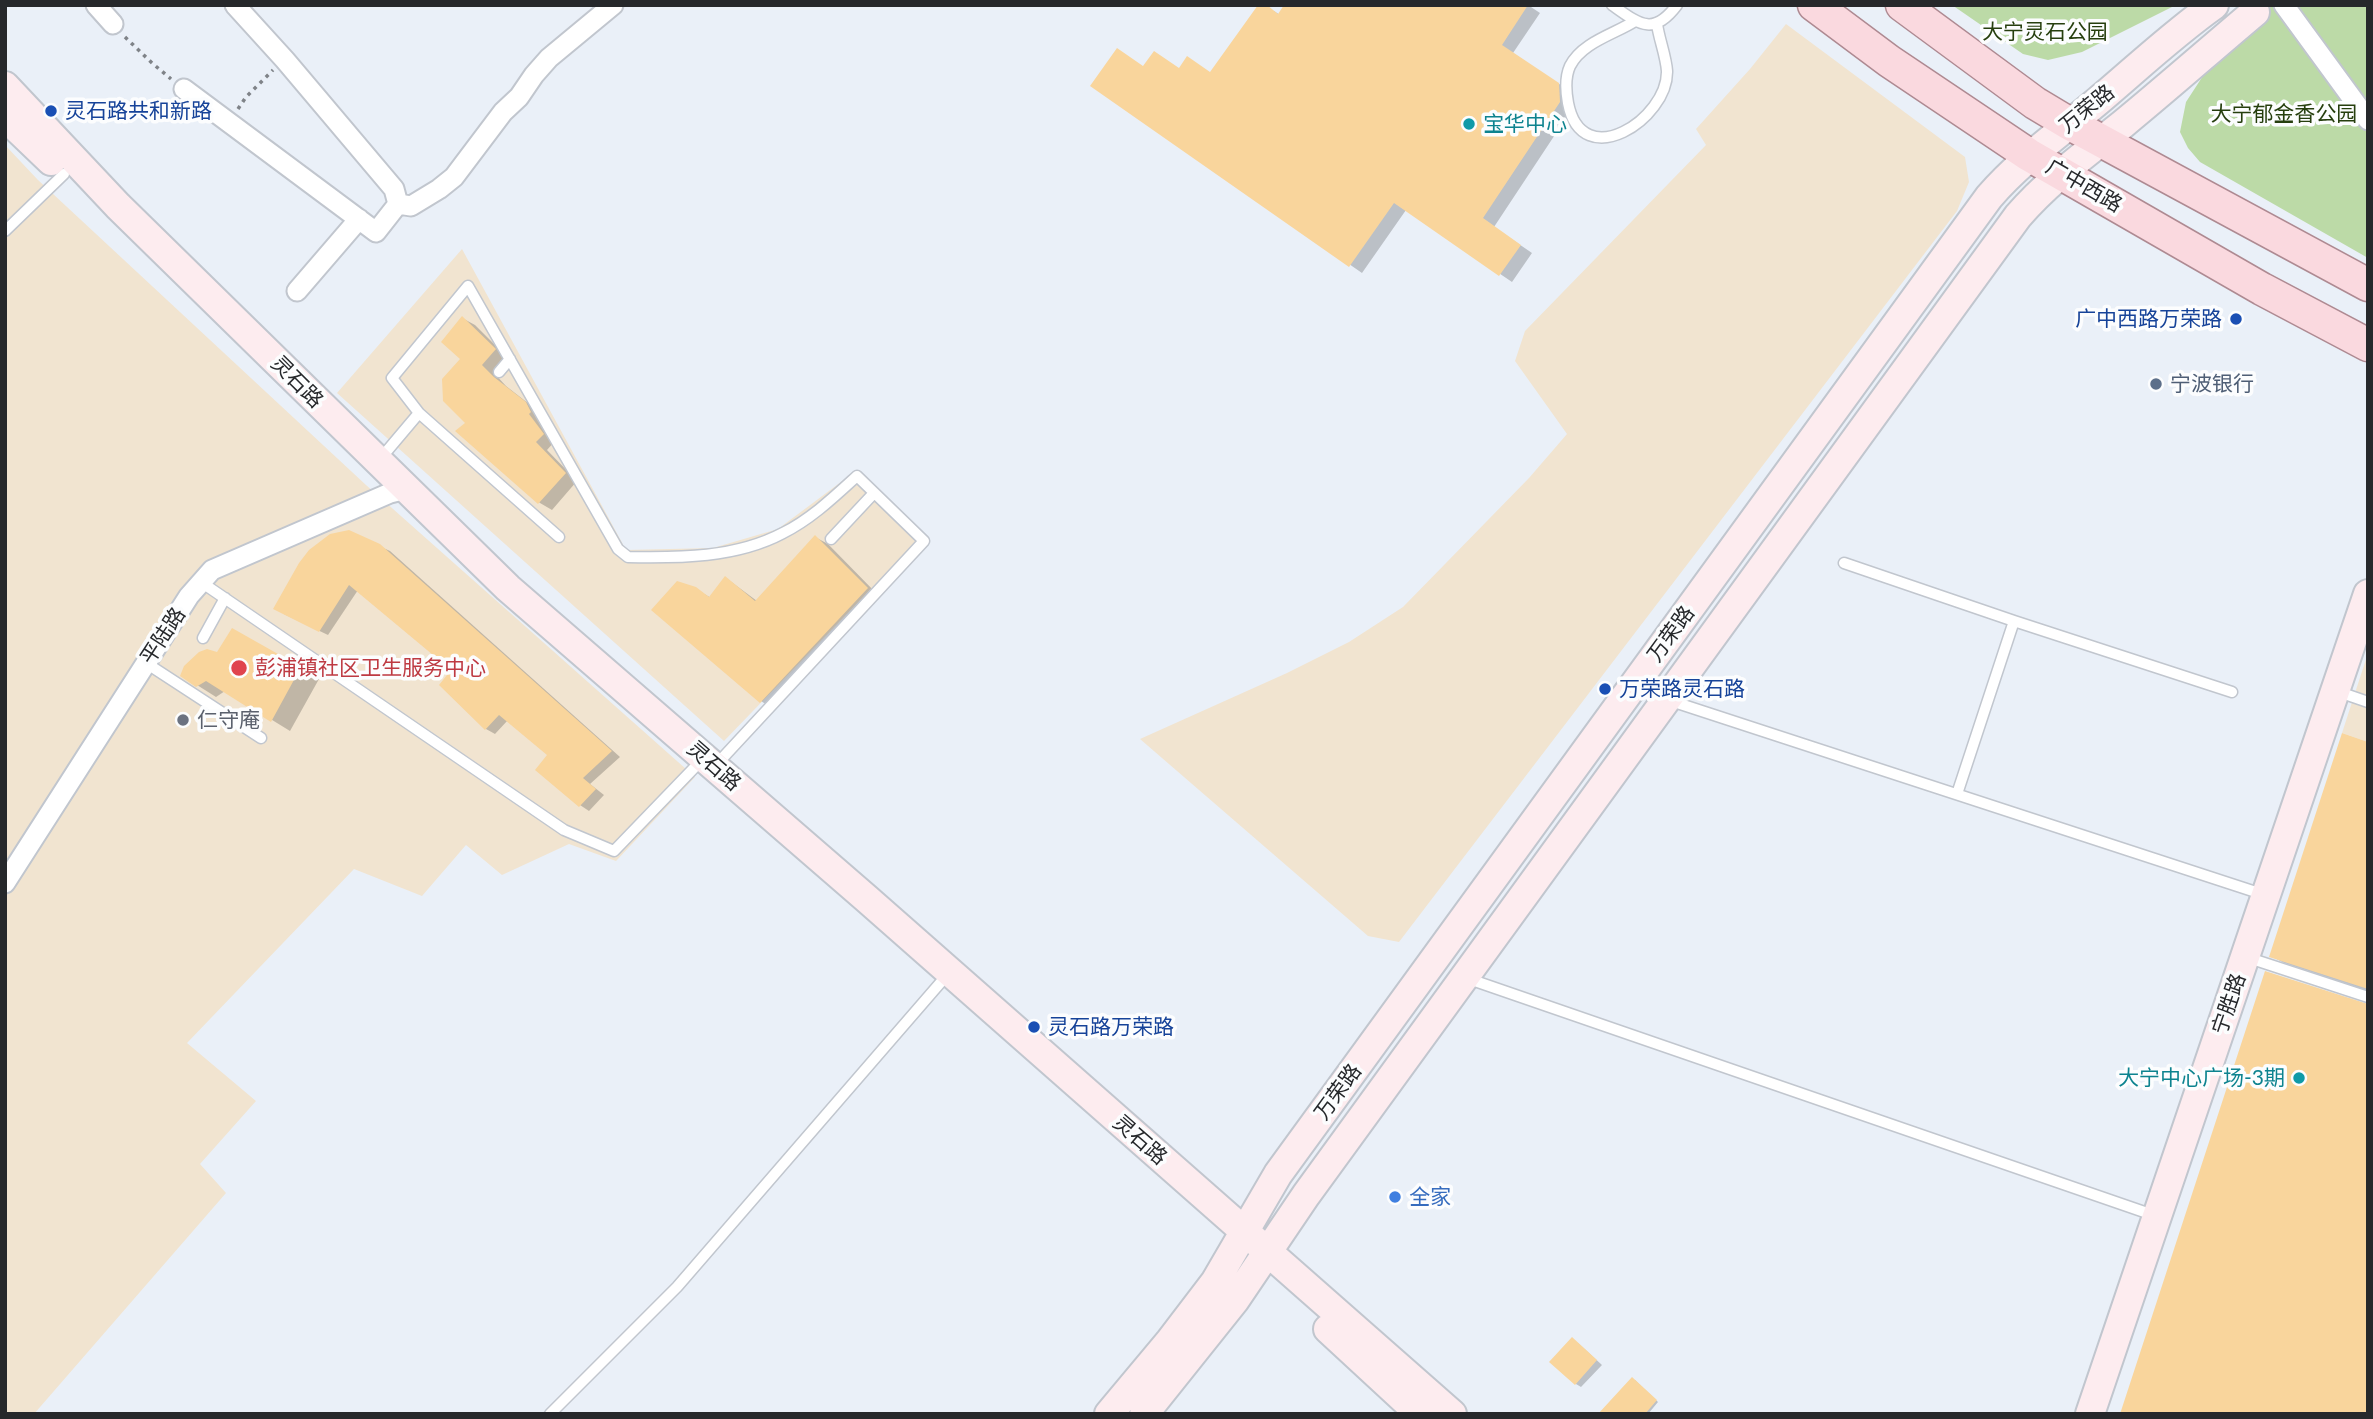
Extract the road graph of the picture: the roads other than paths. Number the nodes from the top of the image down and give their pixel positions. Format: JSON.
{"nodes":[{"id":1,"x":96,"y":5,"type":"edge"},
{"id":2,"x":235,"y":5,"type":"edge"},
{"id":3,"x":613,"y":5,"type":"edge"},
{"id":4,"x":1612,"y":5,"type":"edge"},
{"id":5,"x":1677,"y":5,"type":"edge"},
{"id":6,"x":1814,"y":5,"type":"edge"},
{"id":7,"x":1902,"y":5,"type":"edge"},
{"id":8,"x":2214,"y":5,"type":"edge"},
{"id":9,"x":2284,"y":5,"type":"edge"},
{"id":10,"x":2255,"y":12,"type":"dead end"},
{"id":11,"x":1635,"y":21,"type":"junction"},
{"id":12,"x":113,"y":24,"type":"road end"},
{"id":13,"x":1657,"y":24,"type":"junction"},
{"id":14,"x":5,"y":86,"type":"edge"},
{"id":15,"x":184,"y":89,"type":"road end"},
{"id":16,"x":2361,"y":100,"type":"edge"},
{"id":17,"x":5,"y":117,"type":"edge"},
{"id":18,"x":2368,"y":120,"type":"edge"},
{"id":19,"x":2070,"y":124,"type":"junction"},
{"id":20,"x":2101,"y":142,"type":"junction"},
{"id":21,"x":2029,"y":155,"type":"junction"},
{"id":22,"x":2061,"y":173,"type":"junction"},
{"id":23,"x":64,"y":174,"type":"junction"},
{"id":24,"x":398,"y":204,"type":"junction"},
{"id":25,"x":359,"y":219,"type":"junction"},
{"id":26,"x":5,"y":231,"type":"edge"},
{"id":27,"x":2368,"y":285,"type":"edge"},
{"id":28,"x":297,"y":291,"type":"dead end"},
{"id":29,"x":2368,"y":345,"type":"edge"},
{"id":30,"x":510,"y":359,"type":"junction"},
{"id":31,"x":499,"y":372,"type":"dead end"},
{"id":32,"x":419,"y":413,"type":"junction"},
{"id":33,"x":378,"y":461,"type":"junction"},
{"id":34,"x":398,"y":491,"type":"junction"},
{"id":35,"x":874,"y":494,"type":"junction"},
{"id":36,"x":559,"y":537,"type":"dead end"},
{"id":37,"x":831,"y":539,"type":"dead end"},
{"id":38,"x":1844,"y":563,"type":"dead end"},
{"id":39,"x":201,"y":582,"type":"junction"},
{"id":40,"x":2368,"y":594,"type":"edge"},
{"id":41,"x":225,"y":598,"type":"junction"},
{"id":42,"x":2014,"y":621,"type":"junction"},
{"id":43,"x":203,"y":638,"type":"dead end"},
{"id":44,"x":146,"y":663,"type":"junction"},
{"id":45,"x":2335,"y":691,"type":"junction"},
{"id":46,"x":2232,"y":692,"type":"dead end"},
{"id":47,"x":1667,"y":699,"type":"junction"},
{"id":48,"x":2368,"y":702,"type":"edge"},
{"id":49,"x":261,"y":738,"type":"dead end"},
{"id":50,"x":704,"y":767,"type":"junction"},
{"id":51,"x":1957,"y":794,"type":"junction"},
{"id":52,"x":5,"y":883,"type":"edge"},
{"id":53,"x":2266,"y":895,"type":"junction"},
{"id":54,"x":2245,"y":956,"type":"junction"},
{"id":55,"x":1465,"y":977,"type":"junction"},
{"id":56,"x":941,"y":982,"type":"junction"},
{"id":57,"x":2368,"y":997,"type":"edge"},
{"id":58,"x":2157,"y":1216,"type":"junction"},
{"id":59,"x":1241,"y":1238,"type":"junction"},
{"id":60,"x":1264,"y":1259,"type":"junction"},
{"id":61,"x":2094,"y":1411,"type":"edge"},
{"id":62,"x":550,"y":1414,"type":"edge"},
{"id":63,"x":1109,"y":1414,"type":"edge"},
{"id":64,"x":1144,"y":1414,"type":"edge"},
{"id":65,"x":1420,"y":1414,"type":"edge"},
{"id":66,"x":1452,"y":1414,"type":"edge"}],
"edges":[{"from":1,"to":12,"type":"street"},
{"from":2,"to":24,"type":"street"},
{"from":3,"to":24,"type":"street"},
{"from":4,"to":11,"type":"lane"},
{"from":5,"to":13,"type":"lane"},
{"from":6,"to":21,"type":"main road","name":"广中西路"},
{"from":7,"to":19,"type":"main road"},
{"from":8,"to":19,"type":"main road","name":"万荣路"},
{"from":9,"to":16,"type":"street"},
{"from":10,"to":20,"type":"main road","name":"万荣路"},
{"from":11,"to":13,"type":"lane"},
{"from":11,"to":13,"type":"lane"},
{"from":14,"to":33,"type":"main road","name":"灵石路"},
{"from":15,"to":25,"type":"street"},
{"from":16,"to":18,"type":"street"},
{"from":17,"to":23,"type":"main road","name":"灵石路"},
{"from":19,"to":20,"type":"main road"},
{"from":19,"to":21,"type":"main road","name":"万荣路"},
{"from":20,"to":22,"type":"main road","name":"万荣路"},
{"from":20,"to":27,"type":"main road"},
{"from":21,"to":22,"type":"main road","name":"广中西路"},
{"from":21,"to":59,"type":"main road","name":"万荣路"},
{"from":22,"to":29,"type":"main road","name":"广中西路"},
{"from":22,"to":47,"type":"main road","name":"万荣路"},
{"from":23,"to":26,"type":"lane"},
{"from":23,"to":34,"type":"main road","name":"灵石路"},
{"from":24,"to":25,"type":"street"},
{"from":25,"to":28,"type":"street"},
{"from":30,"to":31,"type":"lane"},
{"from":30,"to":32,"type":"lane"},
{"from":30,"to":35,"type":"lane"},
{"from":32,"to":33,"type":"lane"},
{"from":32,"to":36,"type":"lane"},
{"from":33,"to":34,"type":"main road","name":"灵石路"},
{"from":34,"to":39,"type":"street","name":"平陆路"},
{"from":34,"to":50,"type":"main road","name":"灵石路"},
{"from":35,"to":37,"type":"lane"},
{"from":35,"to":50,"type":"lane"},
{"from":38,"to":42,"type":"lane"},
{"from":39,"to":41,"type":"lane"},
{"from":39,"to":44,"type":"street","name":"平陆路"},
{"from":40,"to":45,"type":"main road","name":"宁胜路"},
{"from":41,"to":43,"type":"lane"},
{"from":41,"to":50,"type":"lane"},
{"from":42,"to":46,"type":"lane"},
{"from":42,"to":51,"type":"lane"},
{"from":44,"to":49,"type":"lane"},
{"from":44,"to":52,"type":"street","name":"平陆路"},
{"from":45,"to":48,"type":"lane"},
{"from":45,"to":53,"type":"main road","name":"宁胜路"},
{"from":47,"to":51,"type":"lane"},
{"from":47,"to":55,"type":"main road","name":"万荣路"},
{"from":50,"to":56,"type":"main road","name":"灵石路"},
{"from":50,"to":59,"type":"main road","name":"灵石路"},
{"from":51,"to":53,"type":"lane"},
{"from":53,"to":54,"type":"main road","name":"宁胜路"},
{"from":54,"to":57,"type":"lane"},
{"from":54,"to":58,"type":"main road","name":"宁胜路"},
{"from":55,"to":58,"type":"lane"},
{"from":55,"to":60,"type":"main road","name":"万荣路"},
{"from":56,"to":59,"type":"main road","name":"灵石路"},
{"from":56,"to":62,"type":"lane"},
{"from":58,"to":61,"type":"main road","name":"宁胜路"},
{"from":59,"to":60,"type":"main road","name":"灵石路"},
{"from":59,"to":63,"type":"main road","name":"万荣路"},
{"from":60,"to":64,"type":"main road","name":"万荣路"},
{"from":60,"to":65,"type":"main road","name":"灵石路"},
{"from":60,"to":66,"type":"main road","name":"灵石路"}]}
